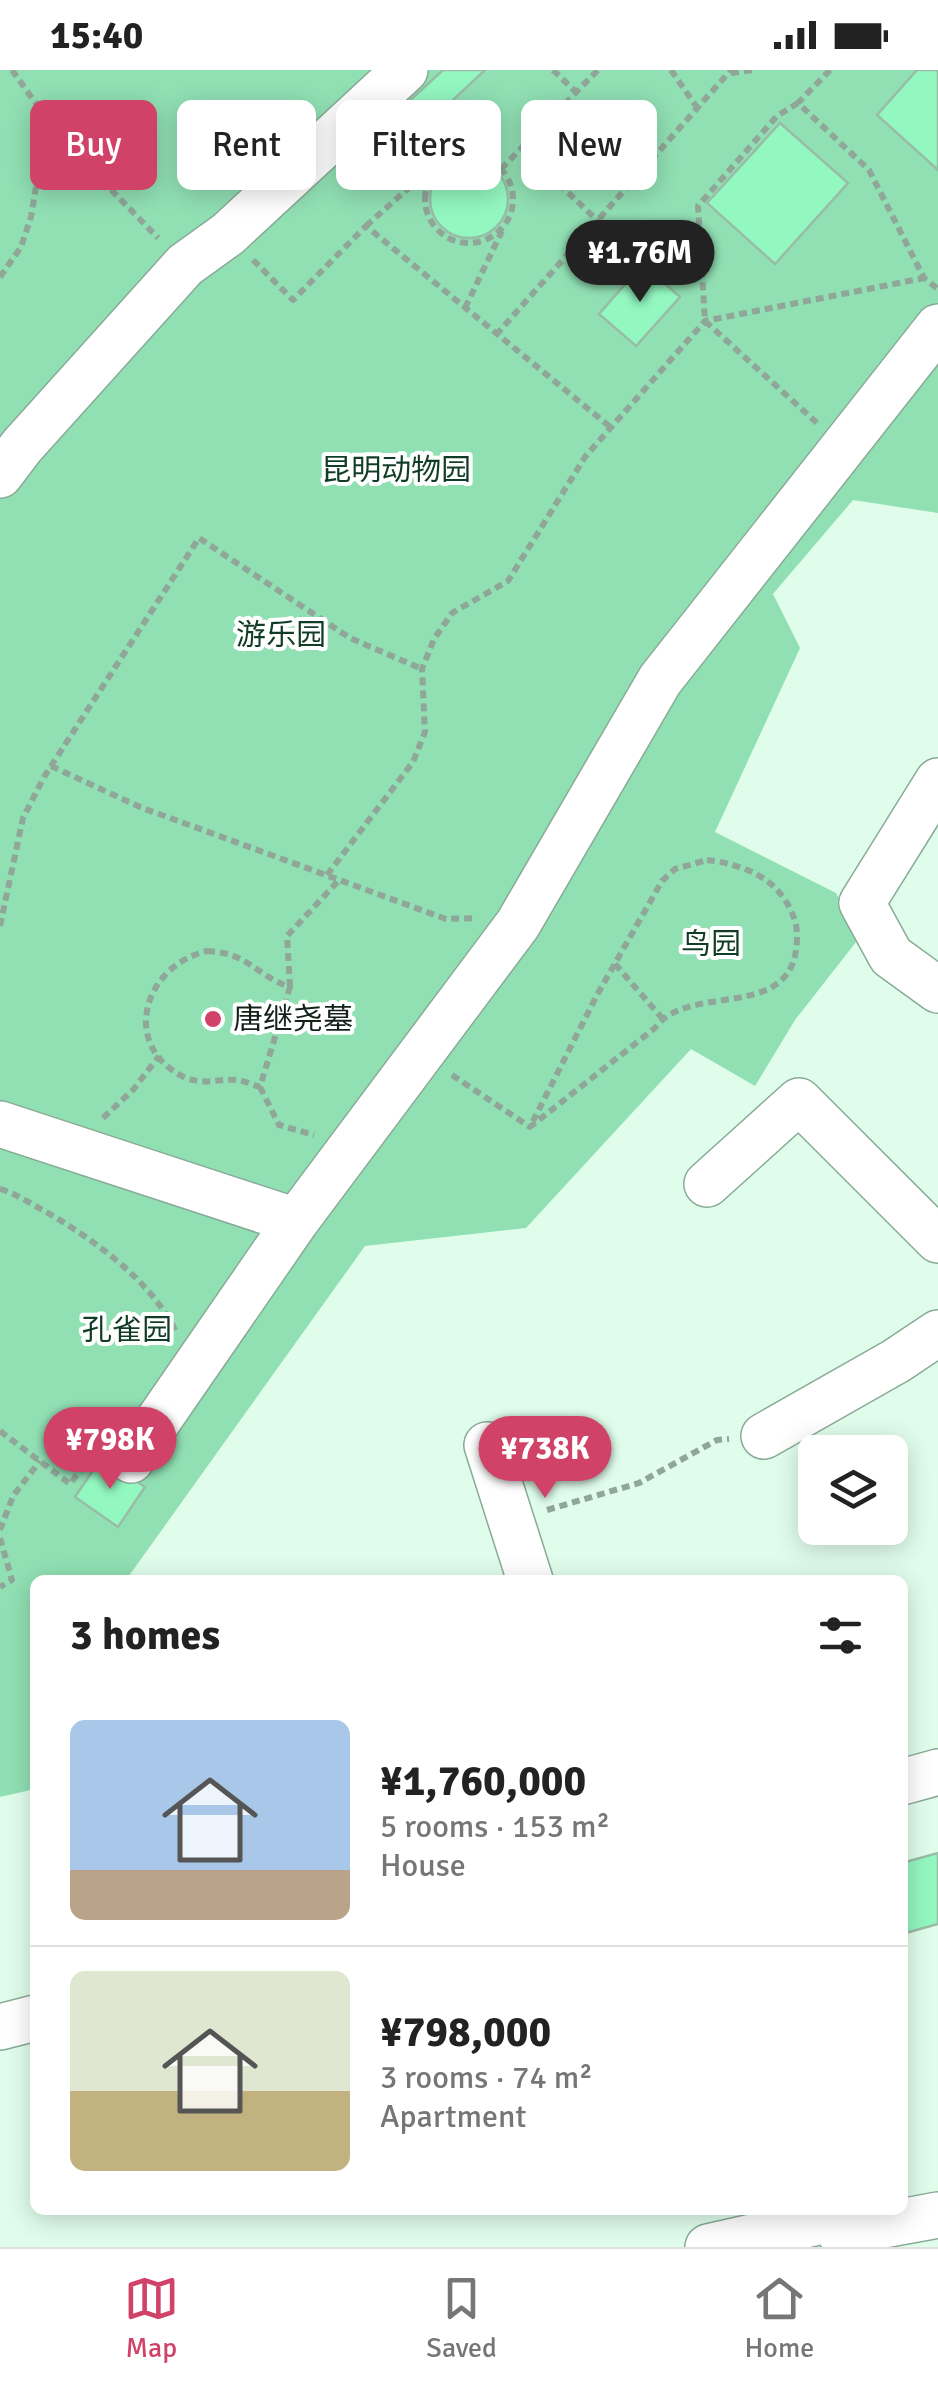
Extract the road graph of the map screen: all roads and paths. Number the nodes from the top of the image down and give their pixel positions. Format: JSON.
{"nodes":[{"id":1,"x":12,"y":70,"type":"edge"},
{"id":2,"x":405,"y":70,"type":"edge"},
{"id":3,"x":553,"y":70,"type":"edge"},
{"id":4,"x":598,"y":70,"type":"edge"},
{"id":5,"x":671,"y":70,"type":"edge"},
{"id":6,"x":753,"y":70,"type":"edge"},
{"id":7,"x":830,"y":70,"type":"edge"},
{"id":8,"x":731,"y":71,"type":"edge"},
{"id":9,"x":576,"y":92,"type":"junction"},
{"id":10,"x":33,"y":100,"type":"edge"},
{"id":11,"x":568,"y":100,"type":"edge"},
{"id":12,"x":798,"y":103,"type":"junction"},
{"id":13,"x":698,"y":109,"type":"junction"},
{"id":14,"x":521,"y":148,"type":"edge"},
{"id":15,"x":502,"y":169,"type":"joint"},
{"id":16,"x":36,"y":190,"type":"edge"},
{"id":17,"x":111,"y":190,"type":"edge"},
{"id":18,"x":406,"y":190,"type":"edge"},
{"id":19,"x":426,"y":190,"type":"edge"},
{"id":20,"x":566,"y":190,"type":"edge"},
{"id":21,"x":598,"y":220,"type":"junction"},
{"id":22,"x":507,"y":221,"type":"junction"},
{"id":23,"x":366,"y":226,"type":"junction"},
{"id":24,"x":228,"y":234,"type":"junction"},
{"id":25,"x":185,"y":266,"type":"junction"},
{"id":26,"x":0,"y":277,"type":"edge"},
{"id":27,"x":924,"y":278,"type":"junction"},
{"id":28,"x":938,"y":289,"type":"edge"},
{"id":29,"x":465,"y":308,"type":"junction"},
{"id":30,"x":704,"y":321,"type":"junction"},
{"id":31,"x":938,"y":328,"type":"edge"},
{"id":32,"x":496,"y":336,"type":"junction"},
{"id":33,"x":610,"y":426,"type":"junction"},
{"id":34,"x":844,"y":448,"type":"junction"},
{"id":35,"x":0,"y":476,"type":"edge"},
{"id":36,"x":422,"y":669,"type":"junction"},
{"id":37,"x":51,"y":766,"type":"junction"},
{"id":38,"x":938,"y":780,"type":"edge"},
{"id":39,"x":327,"y":875,"type":"junction"},
{"id":40,"x":339,"y":880,"type":"junction"},
{"id":41,"x":518,"y":924,"type":"junction"},
{"id":42,"x":0,"y":926,"type":"edge"},
{"id":43,"x":615,"y":964,"type":"junction"},
{"id":44,"x":290,"y":987,"type":"junction"},
{"id":45,"x":938,"y":990,"type":"edge"},
{"id":46,"x":662,"y":1018,"type":"junction"},
{"id":47,"x":420,"y":1053,"type":"junction"},
{"id":48,"x":158,"y":1056,"type":"junction"},
{"id":49,"x":260,"y":1087,"type":"junction"},
{"id":50,"x":0,"y":1124,"type":"edge"},
{"id":51,"x":530,"y":1127,"type":"junction"},
{"id":52,"x":350,"y":1147,"type":"junction"},
{"id":53,"x":88,"y":1151,"type":"junction"},
{"id":54,"x":707,"y":1184,"type":"dead end"},
{"id":55,"x":0,"y":1189,"type":"edge"},
{"id":56,"x":296,"y":1222,"type":"junction"},
{"id":57,"x":938,"y":1240,"type":"edge"},
{"id":58,"x":938,"y":1333,"type":"edge"},
{"id":59,"x":195,"y":1369,"type":"junction"},
{"id":60,"x":0,"y":1430,"type":"edge"},
{"id":61,"x":764,"y":1436,"type":"joint"},
{"id":62,"x":487,"y":1445,"type":"dead end"},
{"id":63,"x":131,"y":1460,"type":"dead end"},
{"id":64,"x":40,"y":1462,"type":"junction"},
{"id":65,"x":70,"y":1484,"type":"dead end"},
{"id":66,"x":512,"y":1520,"type":"junction"},
{"id":67,"x":0,"y":1530,"type":"edge"},
{"id":68,"x":0,"y":1538,"type":"edge"},
{"id":69,"x":528,"y":1575,"type":"edge"},
{"id":70,"x":0,"y":1587,"type":"edge"},
{"id":71,"x":938,"y":1772,"type":"edge"},
{"id":72,"x":908,"y":1780,"type":"edge"},
{"id":73,"x":30,"y":2019,"type":"edge"},
{"id":74,"x":0,"y":2027,"type":"edge"},
{"id":75,"x":938,"y":2198,"type":"edge"},
{"id":76,"x":908,"y":2203,"type":"edge"},
{"id":77,"x":849,"y":2215,"type":"edge"},
{"id":78,"x":938,"y":2215,"type":"edge"},
{"id":79,"x":708,"y":2247,"type":"edge"},
{"id":80,"x":774,"y":2247,"type":"edge"}],
"edges":[{"from":1,"to":10,"type":"path"},
{"from":2,"to":24,"type":"street"},
{"from":3,"to":9,"type":"path"},
{"from":4,"to":9,"type":"path"},
{"from":5,"to":13,"type":"path"},
{"from":6,"to":8,"type":"path"},
{"from":7,"to":12,"type":"path"},
{"from":8,"to":13,"type":"path"},
{"from":9,"to":11,"type":"path"},
{"from":12,"to":27,"type":"path"},
{"from":12,"to":30,"type":"path"},
{"from":13,"to":21,"type":"path"},
{"from":14,"to":15,"type":"path"},
{"from":15,"to":22,"type":"path"},
{"from":16,"to":26,"type":"path"},
{"from":17,"to":25,"type":"path"},
{"from":18,"to":23,"type":"path"},
{"from":19,"to":22,"type":"path"},
{"from":20,"to":21,"type":"path"},
{"from":21,"to":32,"type":"path"},
{"from":22,"to":29,"type":"path"},
{"from":23,"to":24,"type":"path"},
{"from":23,"to":29,"type":"path"},
{"from":24,"to":25,"type":"street"},
{"from":25,"to":35,"type":"street"},
{"from":27,"to":28,"type":"path"},
{"from":27,"to":30,"type":"path"},
{"from":29,"to":32,"type":"path"},
{"from":30,"to":33,"type":"path"},
{"from":30,"to":34,"type":"path"},
{"from":31,"to":34,"type":"street"},
{"from":32,"to":33,"type":"path"},
{"from":33,"to":36,"type":"path"},
{"from":34,"to":41,"type":"street"},
{"from":36,"to":37,"type":"path"},
{"from":36,"to":39,"type":"path"},
{"from":37,"to":39,"type":"path"},
{"from":37,"to":42,"type":"path"},
{"from":38,"to":45,"type":"street"},
{"from":39,"to":40,"type":"path"},
{"from":40,"to":41,"type":"path"},
{"from":40,"to":44,"type":"path"},
{"from":41,"to":47,"type":"street"},
{"from":43,"to":46,"type":"path"},
{"from":43,"to":46,"type":"path"},
{"from":43,"to":51,"type":"path"},
{"from":44,"to":48,"type":"path"},
{"from":44,"to":49,"type":"path"},
{"from":46,"to":51,"type":"path"},
{"from":47,"to":51,"type":"path"},
{"from":47,"to":52,"type":"street"},
{"from":48,"to":49,"type":"path"},
{"from":48,"to":53,"type":"path"},
{"from":49,"to":52,"type":"path"},
{"from":50,"to":53,"type":"street"},
{"from":52,"to":56,"type":"street"},
{"from":53,"to":56,"type":"street"},
{"from":54,"to":57,"type":"street"},
{"from":55,"to":59,"type":"path"},
{"from":56,"to":59,"type":"street"},
{"from":58,"to":61,"type":"street"},
{"from":59,"to":63,"type":"street"},
{"from":60,"to":64,"type":"path"},
{"from":61,"to":66,"type":"path"},
{"from":62,"to":66,"type":"street"},
{"from":64,"to":65,"type":"path"},
{"from":64,"to":67,"type":"path"},
{"from":66,"to":69,"type":"street"},
{"from":68,"to":70,"type":"path"},
{"from":71,"to":72,"type":"street"},
{"from":73,"to":74,"type":"street"},
{"from":75,"to":76,"type":"street"},
{"from":77,"to":79,"type":"street"},
{"from":78,"to":80,"type":"street"}]}
